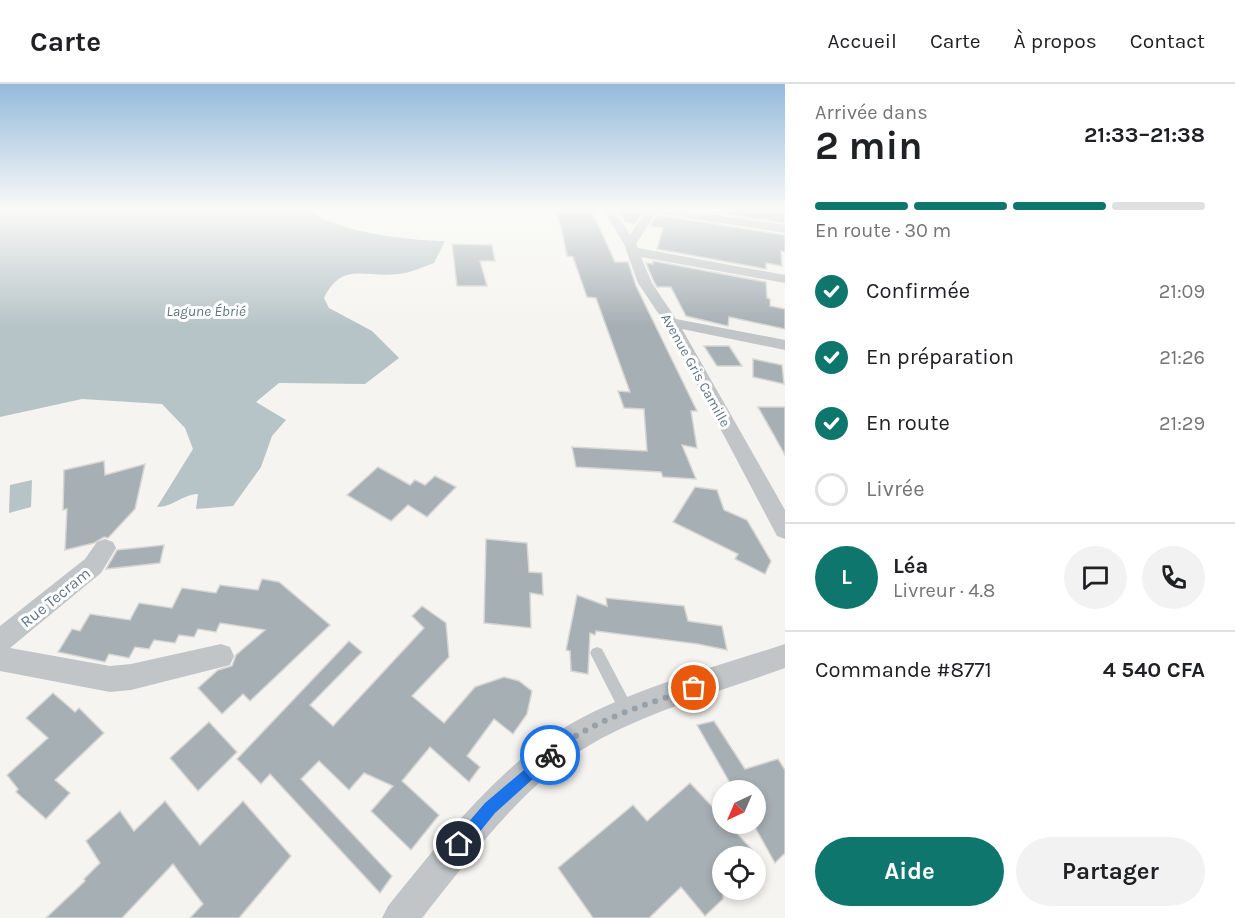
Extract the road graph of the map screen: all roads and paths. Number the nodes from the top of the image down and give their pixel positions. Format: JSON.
{"nodes":[{"id":1,"x":631,"y":247,"type":"edge"},
{"id":2,"x":635,"y":248,"type":"edge"},
{"id":3,"x":785,"y":279,"type":"edge"},
{"id":4,"x":671,"y":322,"type":"junction"},
{"id":5,"x":785,"y":345,"type":"edge"},
{"id":6,"x":785,"y":530,"type":"edge"},
{"id":7,"x":105,"y":548,"type":"dead end"},
{"id":8,"x":0,"y":641,"type":"edge"},
{"id":9,"x":597,"y":653,"type":"dead end"},
{"id":10,"x":221,"y":656,"type":"dead end"},
{"id":11,"x":785,"y":656,"type":"edge"},
{"id":12,"x":0,"y":659,"type":"edge"},
{"id":13,"x":627,"y":711,"type":"junction"},
{"id":14,"x":400,"y":918,"type":"edge"}],
"edges":[{"from":1,"to":4,"type":"street","name":"Avenue Gris Camille"},
{"from":2,"to":3,"type":"street"},
{"from":4,"to":5,"type":"street"},
{"from":4,"to":6,"type":"street","name":"Avenue Gris Camille"},
{"from":7,"to":8,"type":"street","name":"Rue Tecram"},
{"from":9,"to":13,"type":"lane"},
{"from":10,"to":12,"type":"street"},
{"from":11,"to":13,"type":"street"},
{"from":13,"to":14,"type":"street"}]}
